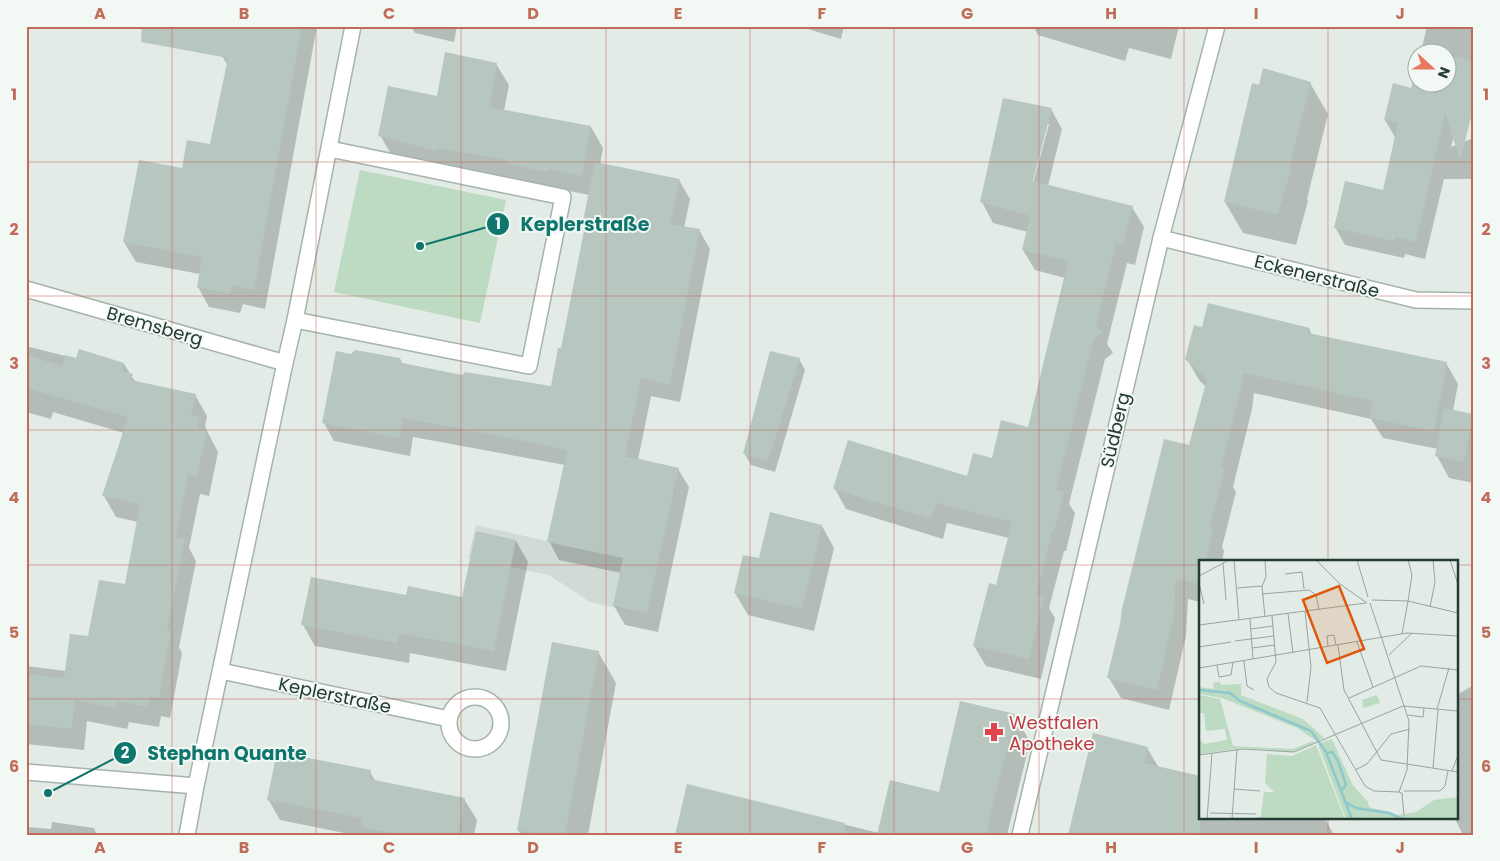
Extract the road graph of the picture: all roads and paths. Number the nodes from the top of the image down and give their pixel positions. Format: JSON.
{"nodes":[{"id":1,"x":353,"y":26,"type":"edge"},
{"id":2,"x":1217,"y":26,"type":"edge"},
{"id":3,"x":330,"y":149,"type":"junction"},
{"id":4,"x":1161,"y":238,"type":"junction"},
{"id":5,"x":26,"y":289,"type":"edge"},
{"id":6,"x":1474,"y":301,"type":"edge"},
{"id":7,"x":295,"y":320,"type":"junction"},
{"id":8,"x":284,"y":363,"type":"junction"},
{"id":9,"x":221,"y":671,"type":"junction"},
{"id":10,"x":449,"y":719,"type":"dead end"},
{"id":11,"x":26,"y":772,"type":"edge"},
{"id":12,"x":196,"y":786,"type":"junction"},
{"id":13,"x":187,"y":835,"type":"edge"},
{"id":14,"x":1020,"y":835,"type":"edge"}],
"edges":[{"from":1,"to":3,"type":"street"},
{"from":2,"to":4,"type":"street","name":"Südberg"},
{"from":3,"to":7,"type":"street"},
{"from":3,"to":7,"type":"street"},
{"from":4,"to":6,"type":"street","name":"Eckenerstraße"},
{"from":4,"to":14,"type":"street","name":"Südberg"},
{"from":5,"to":8,"type":"street","name":"Bremsberg"},
{"from":7,"to":8,"type":"street"},
{"from":8,"to":9,"type":"street"},
{"from":9,"to":10,"type":"street","name":"Keplerstraße"},
{"from":9,"to":12,"type":"street"},
{"from":11,"to":12,"type":"street"},
{"from":12,"to":13,"type":"street"}]}
